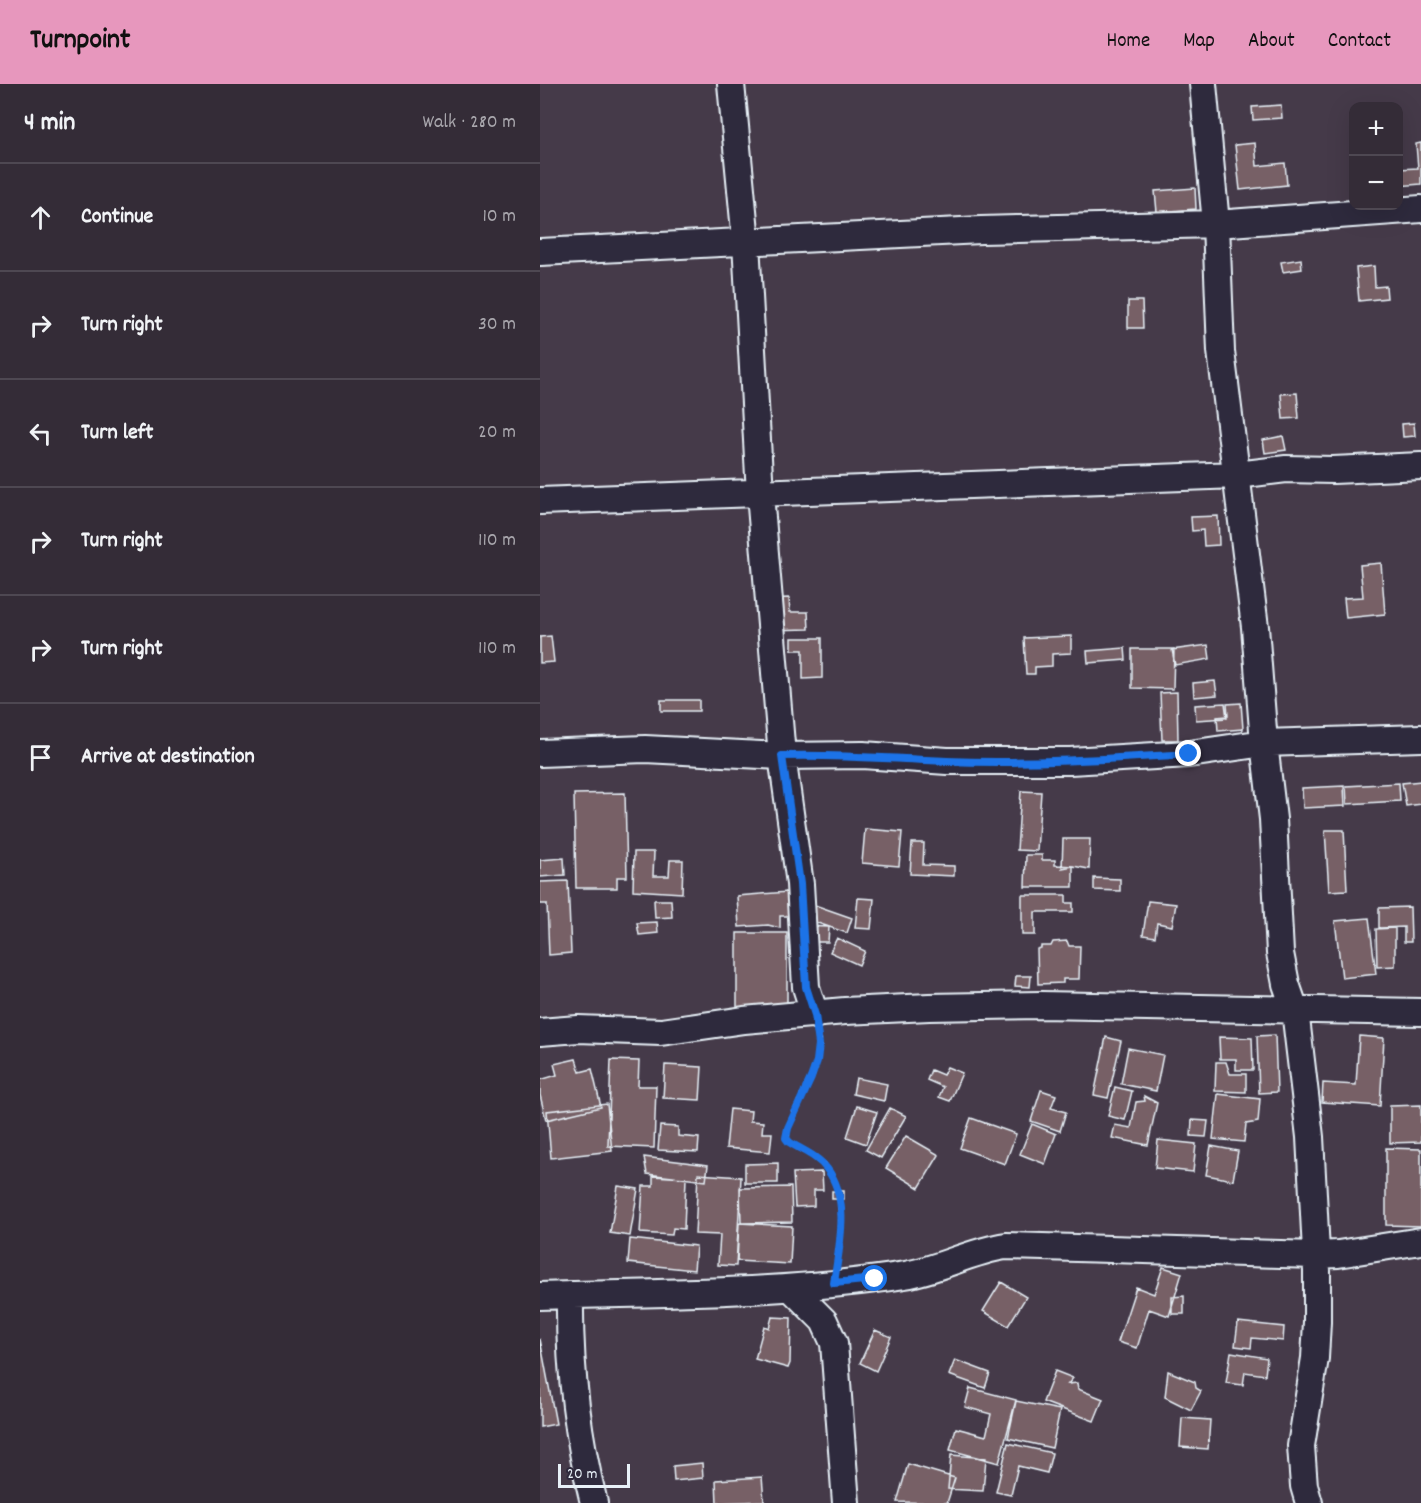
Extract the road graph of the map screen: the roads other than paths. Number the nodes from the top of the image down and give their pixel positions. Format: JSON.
{"nodes":[{"id":1,"x":730,"y":84,"type":"edge"},
{"id":2,"x":1203,"y":84,"type":"edge"},
{"id":3,"x":1421,"y":209,"type":"edge"},
{"id":4,"x":1216,"y":224,"type":"junction"},
{"id":5,"x":746,"y":242,"type":"junction"},
{"id":6,"x":540,"y":252,"type":"edge"},
{"id":7,"x":1421,"y":466,"type":"edge"},
{"id":8,"x":1237,"y":475,"type":"junction"},
{"id":9,"x":760,"y":494,"type":"junction"},
{"id":10,"x":540,"y":501,"type":"edge"},
{"id":11,"x":1421,"y":738,"type":"edge"},
{"id":12,"x":1264,"y":744,"type":"junction"},
{"id":13,"x":540,"y":753,"type":"edge"},
{"id":14,"x":782,"y":756,"type":"junction"},
{"id":15,"x":1295,"y":1010,"type":"junction"},
{"id":16,"x":1421,"y":1012,"type":"edge"},
{"id":17,"x":815,"y":1015,"type":"junction"},
{"id":18,"x":540,"y":1032,"type":"edge"},
{"id":19,"x":1421,"y":1241,"type":"edge"},
{"id":20,"x":1316,"y":1255,"type":"junction"},
{"id":21,"x":791,"y":1288,"type":"junction"},
{"id":22,"x":570,"y":1295,"type":"junction"},
{"id":23,"x":540,"y":1296,"type":"edge"},
{"id":24,"x":594,"y":1503,"type":"edge"},
{"id":25,"x":846,"y":1503,"type":"edge"},
{"id":26,"x":1309,"y":1503,"type":"edge"}],
"edges":[{"from":1,"to":5,"type":"street"},
{"from":2,"to":4,"type":"street"},
{"from":3,"to":4,"type":"street"},
{"from":4,"to":5,"type":"street"},
{"from":4,"to":8,"type":"street"},
{"from":5,"to":6,"type":"street"},
{"from":5,"to":9,"type":"street"},
{"from":7,"to":8,"type":"street"},
{"from":8,"to":9,"type":"street"},
{"from":8,"to":12,"type":"street"},
{"from":9,"to":10,"type":"street"},
{"from":9,"to":14,"type":"street"},
{"from":11,"to":12,"type":"street"},
{"from":12,"to":14,"type":"street"},
{"from":12,"to":15,"type":"street"},
{"from":13,"to":14,"type":"street"},
{"from":14,"to":17,"type":"street"},
{"from":15,"to":16,"type":"street"},
{"from":15,"to":17,"type":"street"},
{"from":15,"to":20,"type":"street"},
{"from":17,"to":18,"type":"street"},
{"from":19,"to":20,"type":"street"},
{"from":20,"to":21,"type":"street"},
{"from":20,"to":26,"type":"street"},
{"from":21,"to":22,"type":"street"},
{"from":21,"to":25,"type":"street"},
{"from":22,"to":23,"type":"street"},
{"from":22,"to":24,"type":"street"}]}
